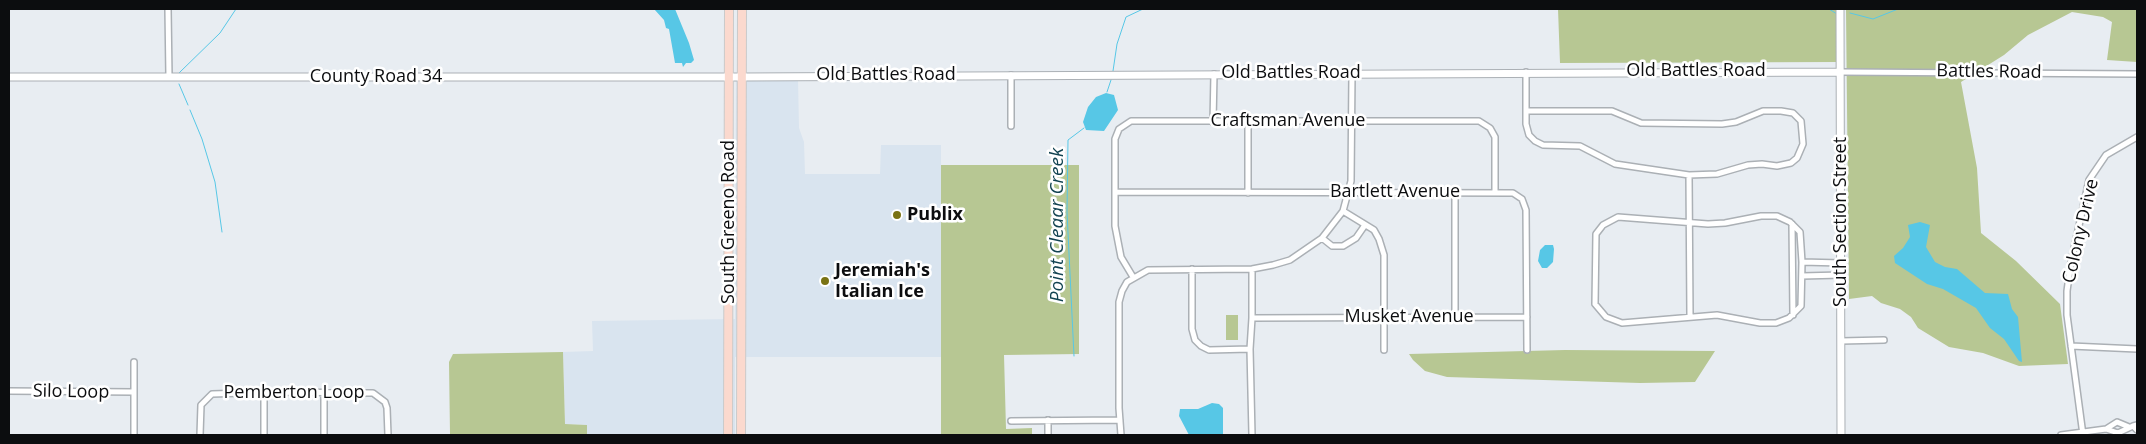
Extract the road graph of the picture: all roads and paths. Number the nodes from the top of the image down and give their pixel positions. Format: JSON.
{"nodes":[{"id":1,"x":168,"y":9,"type":"edge"},
{"id":2,"x":730,"y":9,"type":"edge"},
{"id":3,"x":742,"y":9,"type":"edge"},
{"id":4,"x":1840,"y":9,"type":"edge"},
{"id":5,"x":1526,"y":72,"type":"junction"},
{"id":6,"x":1840,"y":72,"type":"junction"},
{"id":7,"x":1352,"y":73,"type":"junction"},
{"id":8,"x":1011,"y":74,"type":"junction"},
{"id":9,"x":1214,"y":74,"type":"junction"},
{"id":10,"x":2137,"y":74,"type":"edge"},
{"id":11,"x":730,"y":76,"type":"junction"},
{"id":12,"x":9,"y":77,"type":"edge"},
{"id":13,"x":169,"y":77,"type":"junction"},
{"id":14,"x":743,"y":77,"type":"junction"},
{"id":15,"x":1527,"y":111,"type":"junction"},
{"id":16,"x":1353,"y":121,"type":"junction"},
{"id":17,"x":1213,"y":122,"type":"junction"},
{"id":18,"x":1248,"y":122,"type":"junction"},
{"id":19,"x":1011,"y":126,"type":"dead end"},
{"id":20,"x":2137,"y":137,"type":"edge"},
{"id":21,"x":1689,"y":174,"type":"junction"},
{"id":22,"x":1115,"y":192,"type":"junction"},
{"id":23,"x":1348,"y":192,"type":"junction"},
{"id":24,"x":1455,"y":192,"type":"junction"},
{"id":25,"x":1495,"y":192,"type":"junction"},
{"id":26,"x":1248,"y":193,"type":"junction"},
{"id":27,"x":1343,"y":211,"type":"junction"},
{"id":28,"x":1689,"y":222,"type":"junction"},
{"id":29,"x":1365,"y":224,"type":"junction"},
{"id":30,"x":1792,"y":224,"type":"junction"},
{"id":31,"x":1322,"y":238,"type":"junction"},
{"id":32,"x":1802,"y":262,"type":"junction"},
{"id":33,"x":1841,"y":263,"type":"junction"},
{"id":34,"x":1192,"y":269,"type":"junction"},
{"id":35,"x":1252,"y":269,"type":"junction"},
{"id":36,"x":1793,"y":272,"type":"junction"},
{"id":37,"x":1802,"y":274,"type":"junction"},
{"id":38,"x":1841,"y":275,"type":"junction"},
{"id":39,"x":1133,"y":277,"type":"junction"},
{"id":40,"x":1793,"y":315,"type":"junction"},
{"id":41,"x":1690,"y":316,"type":"junction"},
{"id":42,"x":1455,"y":317,"type":"junction"},
{"id":43,"x":1527,"y":317,"type":"junction"},
{"id":44,"x":1252,"y":318,"type":"junction"},
{"id":45,"x":1383,"y":318,"type":"junction"},
{"id":46,"x":741,"y":337,"type":"junction"},
{"id":47,"x":729,"y":338,"type":"junction"},
{"id":48,"x":1884,"y":340,"type":"dead end"},
{"id":49,"x":1841,"y":341,"type":"junction"},
{"id":50,"x":2071,"y":346,"type":"junction"},
{"id":51,"x":1250,"y":349,"type":"junction"},
{"id":52,"x":2137,"y":349,"type":"edge"},
{"id":53,"x":1384,"y":350,"type":"dead end"},
{"id":54,"x":1527,"y":350,"type":"dead end"},
{"id":55,"x":134,"y":362,"type":"dead end"},
{"id":56,"x":9,"y":391,"type":"edge"},
{"id":57,"x":134,"y":392,"type":"junction"},
{"id":58,"x":264,"y":392,"type":"junction"},
{"id":59,"x":324,"y":392,"type":"junction"},
{"id":60,"x":1048,"y":420,"type":"junction"},
{"id":61,"x":1120,"y":420,"type":"junction"},
{"id":62,"x":1011,"y":421,"type":"dead end"},
{"id":63,"x":2134,"y":427,"type":"edge"},
{"id":64,"x":2106,"y":429,"type":"junction"},
{"id":65,"x":1250,"y":433,"type":"edge"},
{"id":66,"x":2083,"y":434,"type":"edge"},
{"id":67,"x":134,"y":435,"type":"edge"},
{"id":68,"x":200,"y":435,"type":"edge"},
{"id":69,"x":264,"y":435,"type":"edge"},
{"id":70,"x":324,"y":435,"type":"edge"},
{"id":71,"x":388,"y":435,"type":"edge"},
{"id":72,"x":728,"y":435,"type":"edge"},
{"id":73,"x":741,"y":435,"type":"edge"},
{"id":74,"x":1048,"y":435,"type":"edge"},
{"id":75,"x":1121,"y":435,"type":"edge"},
{"id":76,"x":1842,"y":435,"type":"edge"},
{"id":77,"x":2061,"y":435,"type":"edge"}],
"edges":[{"from":1,"to":13,"type":"street"},
{"from":2,"to":11,"type":"main road","name":"South Greeno Road"},
{"from":3,"to":14,"type":"main road","name":"South Greeno Road"},
{"from":4,"to":6,"type":"street","name":"South Section Street"},
{"from":5,"to":6,"type":"street","name":"Old Battles Road"},
{"from":5,"to":7,"type":"street","name":"Old Battles Road"},
{"from":5,"to":15,"type":"street"},
{"from":6,"to":10,"type":"street","name":"Battles Road"},
{"from":6,"to":33,"type":"street","name":"South Section Street"},
{"from":7,"to":9,"type":"street","name":"Old Battles Road"},
{"from":7,"to":16,"type":"street"},
{"from":8,"to":9,"type":"street","name":"Old Battles Road"},
{"from":8,"to":14,"type":"street","name":"Old Battles Road"},
{"from":8,"to":19,"type":"street"},
{"from":9,"to":17,"type":"street"},
{"from":11,"to":13,"type":"street","name":"County Road 34"},
{"from":11,"to":14,"type":"street","name":"County Road 34"},
{"from":11,"to":47,"type":"main road","name":"South Greeno Road"},
{"from":12,"to":13,"type":"street","name":"County Road 34"},
{"from":14,"to":46,"type":"main road","name":"South Greeno Road"},
{"from":15,"to":21,"type":"street"},
{"from":15,"to":21,"type":"street"},
{"from":16,"to":18,"type":"street","name":"Craftsman Avenue"},
{"from":16,"to":23,"type":"street"},
{"from":16,"to":25,"type":"street","name":"Craftsman Avenue"},
{"from":17,"to":18,"type":"street","name":"Craftsman Avenue"},
{"from":17,"to":22,"type":"street","name":"Craftsman Avenue"},
{"from":18,"to":26,"type":"street"},
{"from":20,"to":50,"type":"street","name":"Colony Drive"},
{"from":21,"to":28,"type":"street"},
{"from":22,"to":26,"type":"street","name":"Bartlett Avenue"},
{"from":22,"to":39,"type":"street","name":"Craftsman Avenue"},
{"from":23,"to":24,"type":"street","name":"Bartlett Avenue"},
{"from":23,"to":26,"type":"street","name":"Bartlett Avenue"},
{"from":23,"to":27,"type":"street"},
{"from":24,"to":25,"type":"street","name":"Bartlett Avenue"},
{"from":24,"to":42,"type":"street"},
{"from":25,"to":43,"type":"street","name":"Bartlett Avenue"},
{"from":27,"to":29,"type":"street"},
{"from":27,"to":31,"type":"street"},
{"from":28,"to":30,"type":"street"},
{"from":28,"to":41,"type":"street"},
{"from":28,"to":41,"type":"street"},
{"from":29,"to":31,"type":"street"},
{"from":29,"to":45,"type":"street"},
{"from":30,"to":32,"type":"street"},
{"from":30,"to":36,"type":"street"},
{"from":31,"to":35,"type":"street"},
{"from":32,"to":33,"type":"street"},
{"from":32,"to":37,"type":"street"},
{"from":33,"to":38,"type":"street","name":"South Section Street"},
{"from":34,"to":35,"type":"street"},
{"from":34,"to":39,"type":"street"},
{"from":34,"to":51,"type":"street"},
{"from":35,"to":44,"type":"street"},
{"from":36,"to":37,"type":"street"},
{"from":36,"to":40,"type":"street"},
{"from":37,"to":38,"type":"street"},
{"from":37,"to":40,"type":"street"},
{"from":38,"to":49,"type":"street","name":"South Section Street"},
{"from":39,"to":61,"type":"street"},
{"from":40,"to":41,"type":"street"},
{"from":42,"to":43,"type":"street","name":"Musket Avenue"},
{"from":42,"to":45,"type":"street","name":"Musket Avenue"},
{"from":43,"to":54,"type":"street","name":"Bartlett Avenue"},
{"from":44,"to":45,"type":"street","name":"Musket Avenue"},
{"from":44,"to":51,"type":"street"},
{"from":45,"to":53,"type":"street"},
{"from":46,"to":47,"type":"street"},
{"from":46,"to":73,"type":"main road","name":"South Greeno Road"},
{"from":47,"to":72,"type":"main road","name":"South Greeno Road"},
{"from":48,"to":49,"type":"street"},
{"from":49,"to":76,"type":"street","name":"South Section Street"},
{"from":50,"to":52,"type":"street"},
{"from":50,"to":66,"type":"street","name":"Colony Drive"},
{"from":51,"to":65,"type":"street"},
{"from":55,"to":57,"type":"street"},
{"from":56,"to":57,"type":"street","name":"Silo Loop"},
{"from":57,"to":67,"type":"street"},
{"from":58,"to":59,"type":"street","name":"Pemberton Loop"},
{"from":58,"to":68,"type":"street","name":"Pemberton Loop"},
{"from":58,"to":69,"type":"street"},
{"from":59,"to":70,"type":"street"},
{"from":59,"to":71,"type":"street","name":"Pemberton Loop"},
{"from":60,"to":61,"type":"street"},
{"from":60,"to":62,"type":"street"},
{"from":60,"to":74,"type":"street"},
{"from":61,"to":75,"type":"street"},
{"from":63,"to":64,"type":"street"},
{"from":63,"to":64,"type":"street"},
{"from":64,"to":66,"type":"street"},
{"from":66,"to":77,"type":"street"}]}
